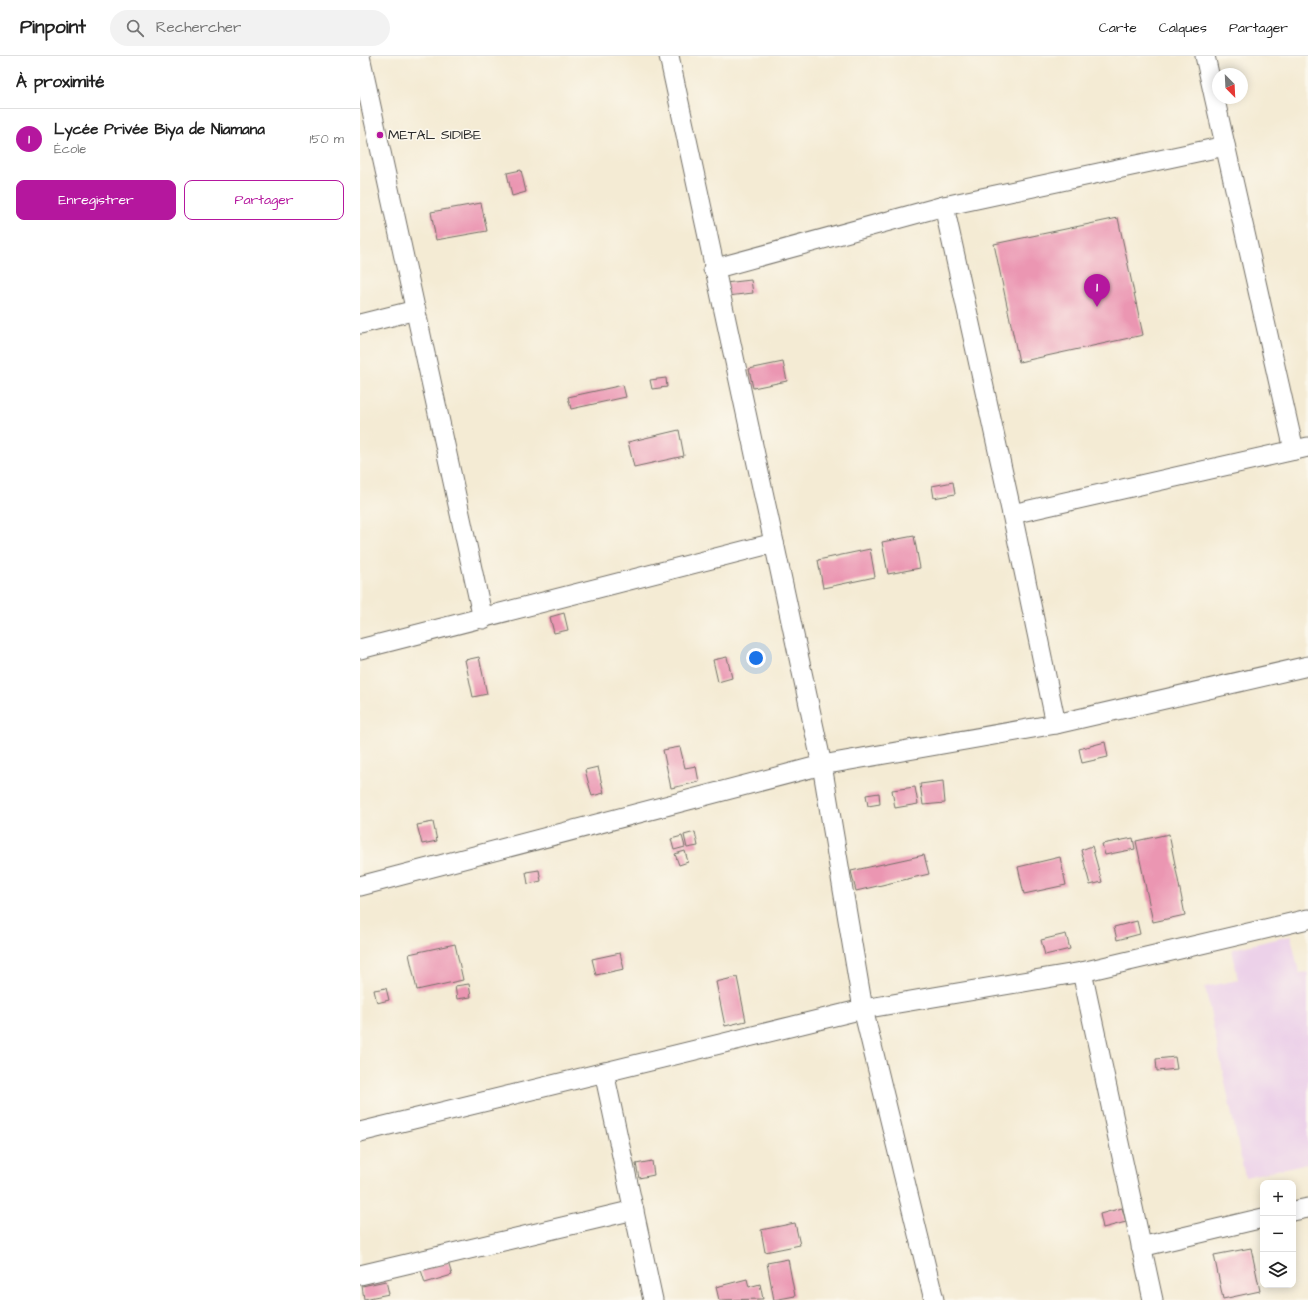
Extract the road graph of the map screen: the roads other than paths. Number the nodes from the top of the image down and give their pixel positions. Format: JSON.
{"nodes":[{"id":1,"x":360,"y":56,"type":"edge"},
{"id":2,"x":669,"y":56,"type":"edge"},
{"id":3,"x":1205,"y":56,"type":"edge"},
{"id":4,"x":1225,"y":146,"type":"junction"},
{"id":5,"x":944,"y":206,"type":"junction"},
{"id":6,"x":714,"y":269,"type":"junction"},
{"id":7,"x":416,"y":310,"type":"junction"},
{"id":8,"x":360,"y":324,"type":"edge"},
{"id":9,"x":1301,"y":448,"type":"edge"},
{"id":10,"x":1012,"y":514,"type":"junction"},
{"id":11,"x":774,"y":543,"type":"junction"},
{"id":12,"x":483,"y":619,"type":"junction"},
{"id":13,"x":360,"y":649,"type":"edge"},
{"id":14,"x":1308,"y":666,"type":"edge"},
{"id":15,"x":1056,"y":724,"type":"junction"},
{"id":16,"x":822,"y":765,"type":"junction"},
{"id":17,"x":360,"y":886,"type":"edge"},
{"id":18,"x":1308,"y":920,"type":"edge"},
{"id":19,"x":1082,"y":972,"type":"junction"},
{"id":20,"x":863,"y":1009,"type":"junction"},
{"id":21,"x":604,"y":1072,"type":"junction"},
{"id":22,"x":360,"y":1132,"type":"edge"},
{"id":23,"x":1308,"y":1208,"type":"edge"},
{"id":24,"x":634,"y":1210,"type":"junction"},
{"id":25,"x":1296,"y":1210,"type":"edge"},
{"id":26,"x":1260,"y":1219,"type":"edge"},
{"id":27,"x":1141,"y":1247,"type":"junction"},
{"id":28,"x":360,"y":1275,"type":"edge"},
{"id":29,"x":653,"y":1300,"type":"edge"},
{"id":30,"x":934,"y":1300,"type":"edge"},
{"id":31,"x":1153,"y":1300,"type":"edge"}],
"edges":[{"from":1,"to":7,"type":"street"},
{"from":2,"to":6,"type":"street"},
{"from":3,"to":4,"type":"street"},
{"from":4,"to":5,"type":"street"},
{"from":4,"to":9,"type":"street"},
{"from":5,"to":6,"type":"street"},
{"from":5,"to":10,"type":"street"},
{"from":6,"to":11,"type":"street"},
{"from":7,"to":8,"type":"street"},
{"from":7,"to":12,"type":"street"},
{"from":9,"to":10,"type":"street"},
{"from":10,"to":15,"type":"street"},
{"from":11,"to":12,"type":"street"},
{"from":11,"to":16,"type":"street"},
{"from":12,"to":13,"type":"street"},
{"from":14,"to":15,"type":"street"},
{"from":15,"to":16,"type":"street"},
{"from":16,"to":17,"type":"street"},
{"from":16,"to":20,"type":"street"},
{"from":18,"to":19,"type":"street"},
{"from":19,"to":20,"type":"street"},
{"from":19,"to":27,"type":"street"},
{"from":20,"to":21,"type":"street"},
{"from":20,"to":30,"type":"street"},
{"from":21,"to":22,"type":"street"},
{"from":21,"to":24,"type":"street"},
{"from":23,"to":25,"type":"street"},
{"from":24,"to":28,"type":"street"},
{"from":24,"to":29,"type":"street"},
{"from":26,"to":27,"type":"street"},
{"from":27,"to":31,"type":"street"}]}
